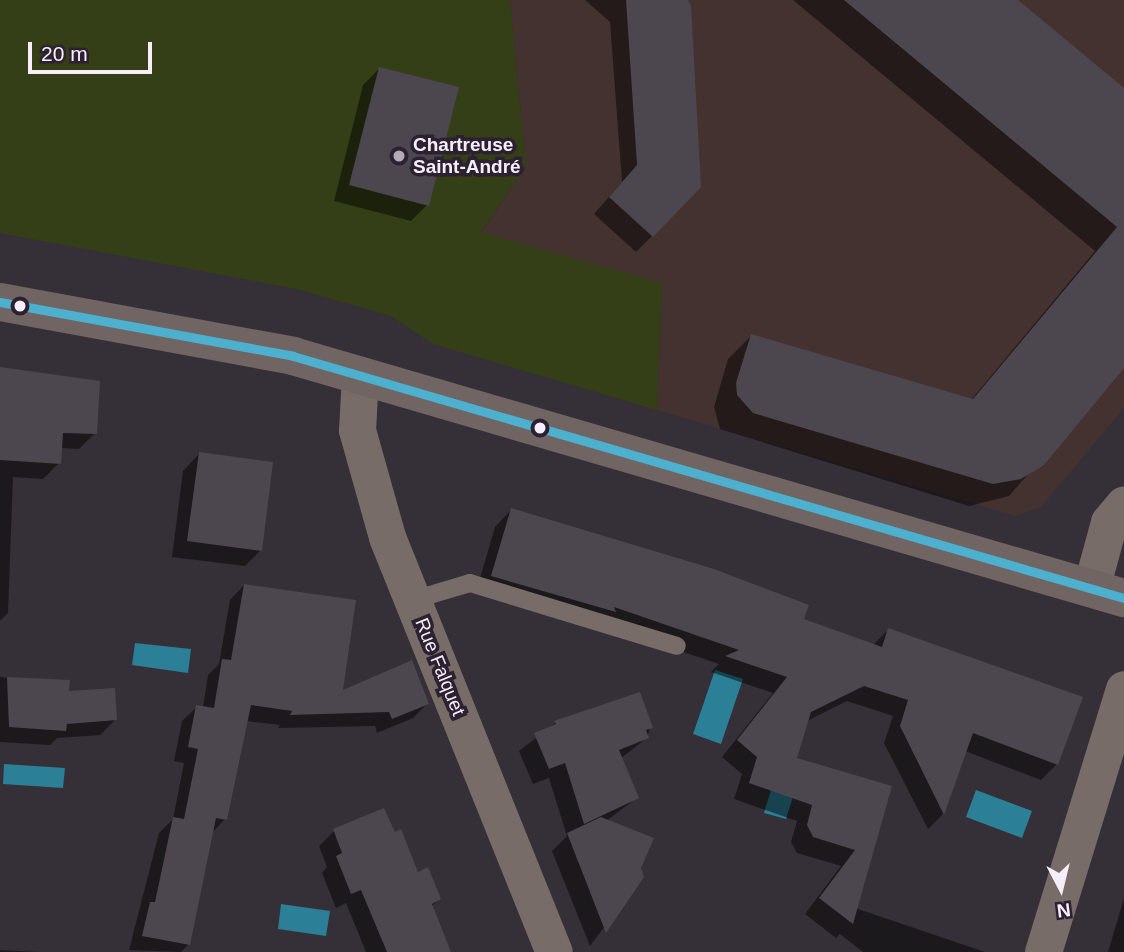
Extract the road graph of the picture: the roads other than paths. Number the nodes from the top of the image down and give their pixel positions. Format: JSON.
{"nodes":[{"id":1,"x":0,"y":302,"type":"edge"},
{"id":2,"x":360,"y":375,"type":"junction"},
{"id":3,"x":1124,"y":505,"type":"edge"},
{"id":4,"x":1107,"y":593,"type":"edge"},
{"id":5,"x":413,"y":600,"type":"junction"},
{"id":6,"x":677,"y":646,"type":"dead end"},
{"id":7,"x":1124,"y":689,"type":"edge"},
{"id":8,"x":554,"y":952,"type":"edge"},
{"id":9,"x":1043,"y":952,"type":"edge"}],
"edges":[{"from":1,"to":2,"type":"main road"},
{"from":2,"to":4,"type":"main road"},
{"from":2,"to":5,"type":"street","name":"Rue Falquet"},
{"from":3,"to":4,"type":"street"},
{"from":5,"to":6,"type":"lane"},
{"from":5,"to":8,"type":"street","name":"Rue Falquet"},
{"from":7,"to":9,"type":"street"}]}
